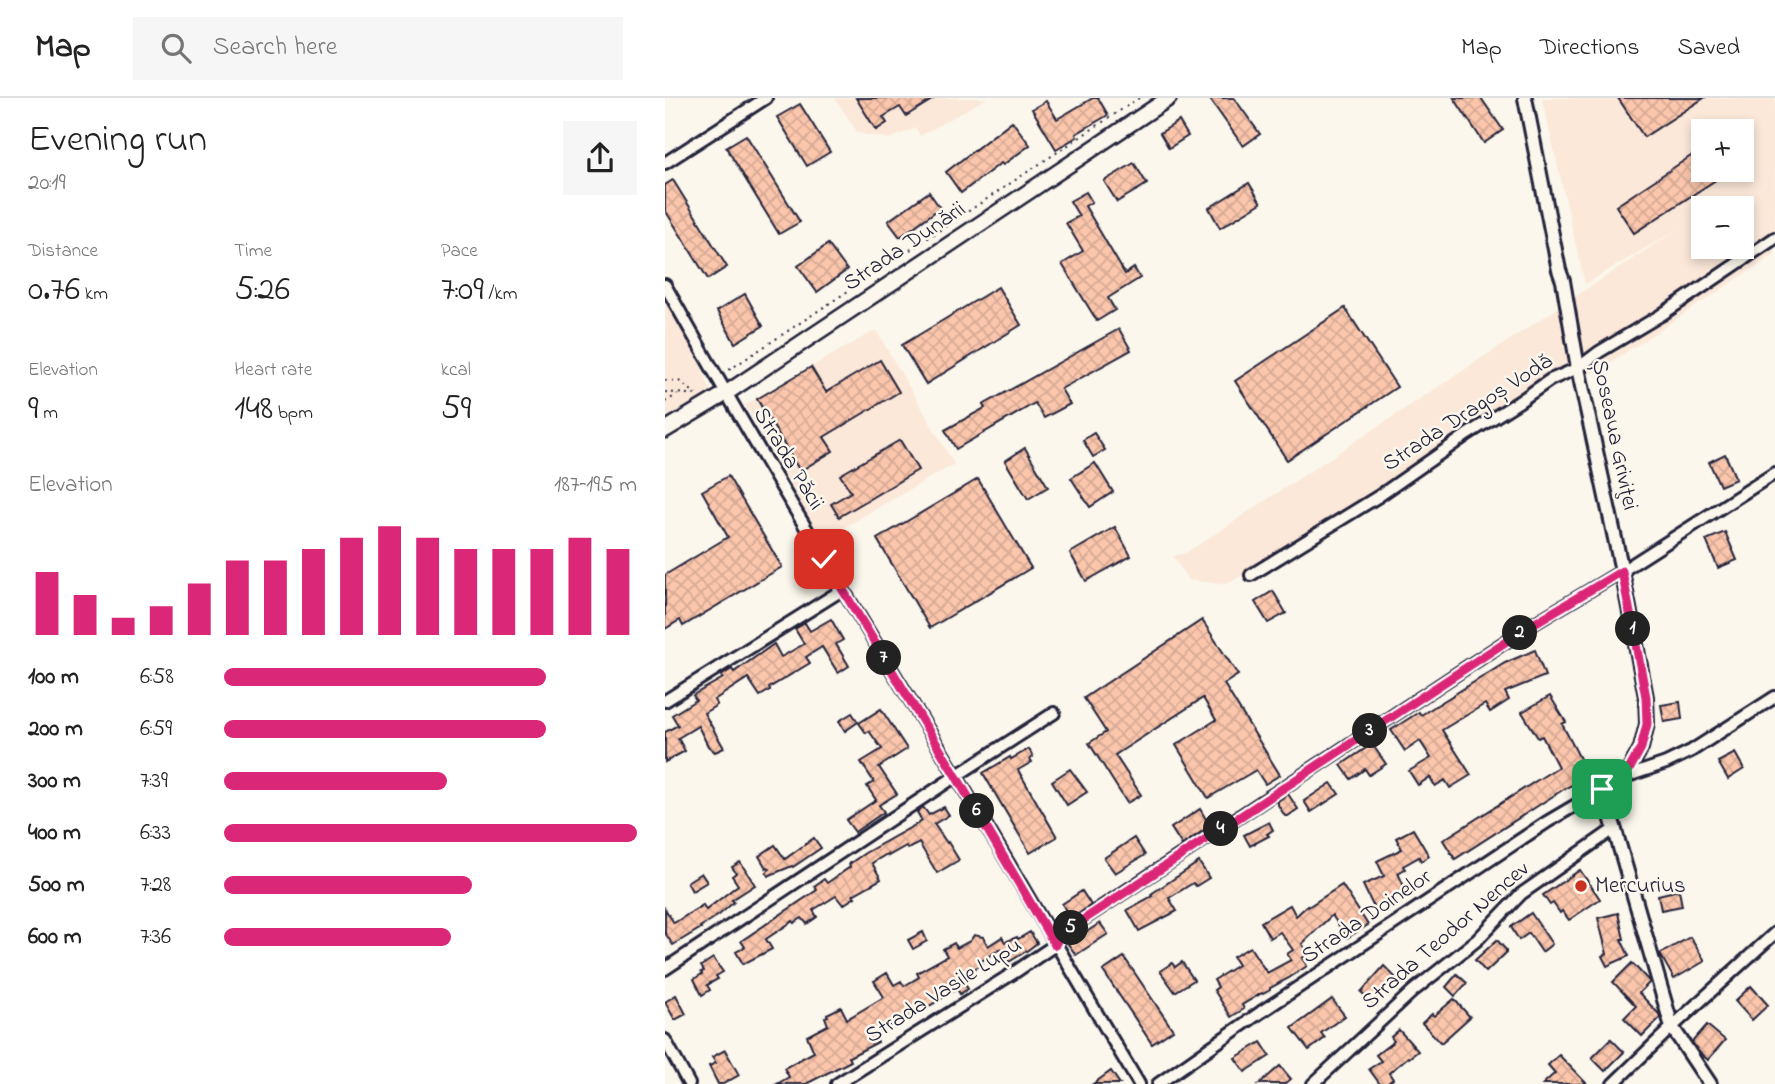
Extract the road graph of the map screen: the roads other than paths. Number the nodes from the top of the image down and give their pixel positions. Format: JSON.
{"nodes":[{"id":1,"x":766,"y":98,"type":"edge"},
{"id":2,"x":1169,"y":98,"type":"edge"},
{"id":3,"x":1525,"y":98,"type":"edge"},
{"id":4,"x":665,"y":163,"type":"edge"},
{"id":5,"x":1775,"y":237,"type":"edge"},
{"id":6,"x":665,"y":285,"type":"edge"},
{"id":7,"x":1578,"y":368,"type":"junction"},
{"id":8,"x":726,"y":394,"type":"junction"},
{"id":9,"x":665,"y":430,"type":"edge"},
{"id":10,"x":1775,"y":473,"type":"edge"},
{"id":11,"x":1622,"y":571,"type":"junction"},
{"id":12,"x":1251,"y":575,"type":"dead end"},
{"id":13,"x":842,"y":590,"type":"junction"},
{"id":14,"x":1775,"y":697,"type":"edge"},
{"id":15,"x":665,"y":701,"type":"edge"},
{"id":16,"x":1054,"y":713,"type":"dead end"},
{"id":17,"x":956,"y":776,"type":"junction"},
{"id":18,"x":1625,"y":777,"type":"junction"},
{"id":19,"x":1602,"y":789,"type":"junction"},
{"id":20,"x":1614,"y":829,"type":"junction"},
{"id":21,"x":1775,"y":933,"type":"edge"},
{"id":22,"x":1055,"y":945,"type":"junction"},
{"id":23,"x":665,"y":969,"type":"edge"},
{"id":24,"x":1672,"y":1027,"type":"junction"},
{"id":25,"x":665,"y":1040,"type":"edge"},
{"id":26,"x":689,"y":1084,"type":"edge"},
{"id":27,"x":837,"y":1084,"type":"edge"},
{"id":28,"x":1139,"y":1084,"type":"edge"},
{"id":29,"x":1158,"y":1084,"type":"edge"},
{"id":30,"x":1313,"y":1084,"type":"edge"},
{"id":31,"x":1613,"y":1084,"type":"edge"},
{"id":32,"x":1710,"y":1084,"type":"edge"}],
"edges":[{"from":1,"to":4,"type":"street"},
{"from":2,"to":8,"type":"main road","name":"Strada Dunării"},
{"from":3,"to":7,"type":"street","name":"Șoseaua Griviţei"},
{"from":5,"to":7,"type":"street","name":"Strada Dragoș Vodă"},
{"from":6,"to":8,"type":"street","name":"Strada Păcii"},
{"from":7,"to":11,"type":"street","name":"Șoseaua Griviţei"},
{"from":7,"to":12,"type":"street","name":"Strada Dragoș Vodă"},
{"from":8,"to":9,"type":"main road","name":"Strada Dunării"},
{"from":8,"to":13,"type":"street","name":"Strada Păcii"},
{"from":10,"to":11,"type":"street","name":"Strada Vasile Lupu"},
{"from":11,"to":18,"type":"street","name":"Șoseaua Griviţei"},
{"from":11,"to":22,"type":"street","name":"Strada Vasile Lupu"},
{"from":13,"to":15,"type":"street"},
{"from":13,"to":17,"type":"street","name":"Strada Păcii"},
{"from":14,"to":18,"type":"street"},
{"from":16,"to":17,"type":"street"},
{"from":17,"to":22,"type":"street","name":"Strada Păcii"},
{"from":17,"to":23,"type":"street"},
{"from":18,"to":19,"type":"street"},
{"from":19,"to":20,"type":"street"},
{"from":19,"to":29,"type":"street","name":"Strada Doinelor"},
{"from":20,"to":24,"type":"street"},
{"from":20,"to":30,"type":"street","name":"Strada Teodor Nencev"},
{"from":21,"to":24,"type":"street"},
{"from":22,"to":27,"type":"street","name":"Strada Vasile Lupu"},
{"from":22,"to":28,"type":"street","name":"Strada Păcii"},
{"from":24,"to":31,"type":"street"},
{"from":24,"to":32,"type":"street"},
{"from":25,"to":26,"type":"street"}]}
